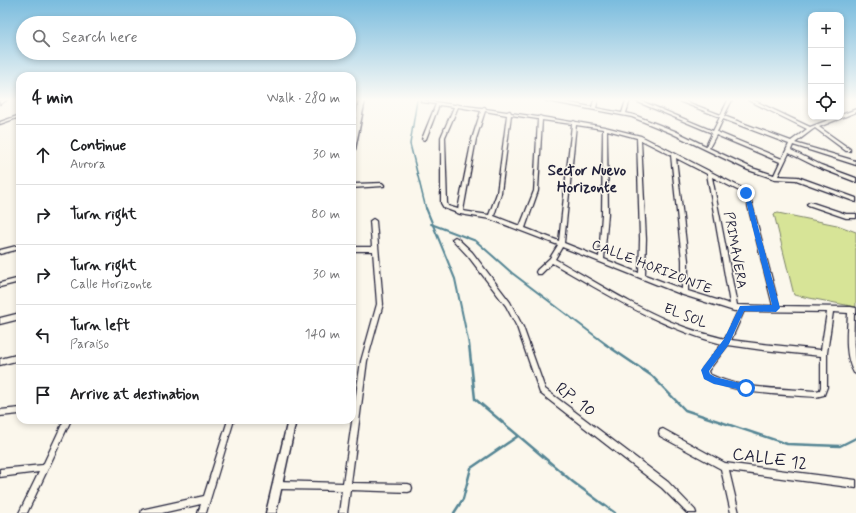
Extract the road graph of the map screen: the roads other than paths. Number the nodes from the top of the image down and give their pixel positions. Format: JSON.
{"nodes":[{"id":1,"x":430,"y":124,"type":"edge"},
{"id":2,"x":448,"y":124,"type":"edge"},
{"id":3,"x":479,"y":124,"type":"edge"},
{"id":4,"x":508,"y":124,"type":"edge"},
{"id":5,"x":540,"y":124,"type":"edge"},
{"id":6,"x":574,"y":124,"type":"edge"},
{"id":7,"x":584,"y":124,"type":"edge"},
{"id":8,"x":652,"y":124,"type":"edge"},
{"id":9,"x":696,"y":124,"type":"edge"},
{"id":10,"x":719,"y":124,"type":"edge"},
{"id":11,"x":742,"y":124,"type":"edge"},
{"id":12,"x":800,"y":124,"type":"edge"},
{"id":13,"x":824,"y":124,"type":"edge"},
{"id":14,"x":816,"y":127,"type":"junction"},
{"id":15,"x":605,"y":128,"type":"junction"},
{"id":16,"x":810,"y":129,"type":"junction"},
{"id":17,"x":716,"y":132,"type":"junction"},
{"id":18,"x":639,"y":137,"type":"junction"},
{"id":19,"x":424,"y":139,"type":"dead end"},
{"id":20,"x":792,"y":143,"type":"junction"},
{"id":21,"x":707,"y":148,"type":"junction"},
{"id":22,"x":848,"y":150,"type":"dead end"},
{"id":23,"x":788,"y":152,"type":"junction"},
{"id":24,"x":673,"y":155,"type":"junction"},
{"id":25,"x":783,"y":161,"type":"junction"},
{"id":26,"x":856,"y":163,"type":"edge"},
{"id":27,"x":709,"y":173,"type":"junction"},
{"id":28,"x":775,"y":177,"type":"junction"},
{"id":29,"x":856,"y":180,"type":"edge"},
{"id":30,"x":382,"y":185,"type":"dead end"},
{"id":31,"x":356,"y":186,"type":"edge"},
{"id":32,"x":856,"y":200,"type":"edge"},
{"id":33,"x":810,"y":204,"type":"dead end"},
{"id":34,"x":460,"y":212,"type":"junction"},
{"id":35,"x":856,"y":216,"type":"edge"},
{"id":36,"x":491,"y":217,"type":"junction"},
{"id":37,"x":374,"y":221,"type":"dead end"},
{"id":38,"x":522,"y":229,"type":"junction"},
{"id":39,"x":455,"y":238,"type":"dead end"},
{"id":40,"x":561,"y":244,"type":"junction"},
{"id":41,"x":16,"y":248,"type":"edge"},
{"id":42,"x":356,"y":248,"type":"edge"},
{"id":43,"x":376,"y":249,"type":"junction"},
{"id":44,"x":0,"y":252,"type":"edge"},
{"id":45,"x":552,"y":260,"type":"junction"},
{"id":46,"x":601,"y":260,"type":"junction"},
{"id":47,"x":539,"y":272,"type":"dead end"},
{"id":48,"x":642,"y":276,"type":"junction"},
{"id":49,"x":16,"y":281,"type":"edge"},
{"id":50,"x":0,"y":285,"type":"edge"},
{"id":51,"x":685,"y":293,"type":"junction"},
{"id":52,"x":734,"y":308,"type":"junction"},
{"id":53,"x":742,"y":308,"type":"junction"},
{"id":54,"x":776,"y":308,"type":"junction"},
{"id":55,"x":830,"y":310,"type":"junction"},
{"id":56,"x":853,"y":311,"type":"edge"},
{"id":57,"x":16,"y":317,"type":"edge"},
{"id":58,"x":0,"y":321,"type":"edge"},
{"id":59,"x":727,"y":342,"type":"junction"},
{"id":60,"x":824,"y":353,"type":"junction"},
{"id":61,"x":16,"y":358,"type":"edge"},
{"id":62,"x":0,"y":362,"type":"edge"},
{"id":63,"x":856,"y":371,"type":"edge"},
{"id":64,"x":16,"y":411,"type":"edge"},
{"id":65,"x":0,"y":413,"type":"edge"},
{"id":66,"x":356,"y":417,"type":"edge"},
{"id":67,"x":66,"y":424,"type":"edge"},
{"id":68,"x":230,"y":424,"type":"edge"},
{"id":69,"x":291,"y":424,"type":"edge"},
{"id":70,"x":355,"y":424,"type":"edge"},
{"id":71,"x":664,"y":433,"type":"dead end"},
{"id":72,"x":724,"y":467,"type":"junction"},
{"id":73,"x":45,"y":468,"type":"junction"},
{"id":74,"x":0,"y":473,"type":"edge"},
{"id":75,"x":856,"y":484,"type":"edge"},
{"id":76,"x":278,"y":485,"type":"junction"},
{"id":77,"x":346,"y":487,"type":"junction"},
{"id":78,"x":408,"y":488,"type":"dead end"},
{"id":79,"x":206,"y":499,"type":"junction"},
{"id":80,"x":23,"y":513,"type":"edge"},
{"id":81,"x":145,"y":513,"type":"edge"},
{"id":82,"x":202,"y":513,"type":"edge"},
{"id":83,"x":271,"y":513,"type":"edge"},
{"id":84,"x":343,"y":513,"type":"edge"},
{"id":85,"x":692,"y":513,"type":"edge"},
{"id":86,"x":735,"y":513,"type":"edge"}],
"edges":[{"from":1,"to":19,"type":"street"},
{"from":2,"to":34,"type":"street","name":"CALLE HORIZONTE"},
{"from":3,"to":34,"type":"street"},
{"from":4,"to":36,"type":"street"},
{"from":5,"to":38,"type":"street"},
{"from":6,"to":40,"type":"street"},
{"from":7,"to":15,"type":"street"},
{"from":8,"to":21,"type":"street"},
{"from":9,"to":17,"type":"street"},
{"from":10,"to":17,"type":"street"},
{"from":11,"to":20,"type":"street"},
{"from":12,"to":16,"type":"street"},
{"from":13,"to":14,"type":"street"},
{"from":14,"to":16,"type":"street"},
{"from":14,"to":22,"type":"street"},
{"from":15,"to":18,"type":"street"},
{"from":15,"to":46,"type":"street"},
{"from":16,"to":20,"type":"street"},
{"from":17,"to":21,"type":"street"},
{"from":17,"to":25,"type":"street"},
{"from":18,"to":24,"type":"street"},
{"from":18,"to":48,"type":"street"},
{"from":20,"to":23,"type":"street"},
{"from":20,"to":26,"type":"street"},
{"from":21,"to":28,"type":"street"},
{"from":23,"to":25,"type":"street"},
{"from":23,"to":29,"type":"street"},
{"from":24,"to":27,"type":"street"},
{"from":24,"to":51,"type":"street"},
{"from":25,"to":28,"type":"street"},
{"from":27,"to":52,"type":"street","name":"PRIMAVERA"},
{"from":27,"to":54,"type":"street"},
{"from":28,"to":32,"type":"street"},
{"from":30,"to":31,"type":"street"},
{"from":33,"to":35,"type":"street"},
{"from":34,"to":36,"type":"street","name":"CALLE HORIZONTE"},
{"from":36,"to":38,"type":"street","name":"CALLE HORIZONTE"},
{"from":37,"to":43,"type":"street"},
{"from":38,"to":40,"type":"street","name":"CALLE HORIZONTE"},
{"from":39,"to":85,"type":"street","name":"RP. 10"},
{"from":40,"to":45,"type":"street"},
{"from":40,"to":46,"type":"street","name":"CALLE HORIZONTE"},
{"from":41,"to":44,"type":"street"},
{"from":42,"to":43,"type":"street"},
{"from":43,"to":66,"type":"street"},
{"from":45,"to":47,"type":"street"},
{"from":45,"to":59,"type":"street","name":"EL SOL"},
{"from":46,"to":48,"type":"street","name":"CALLE HORIZONTE"},
{"from":48,"to":51,"type":"street","name":"CALLE HORIZONTE"},
{"from":49,"to":50,"type":"street"},
{"from":51,"to":52,"type":"street","name":"CALLE HORIZONTE"},
{"from":52,"to":53,"type":"street","name":"CALLE HORIZONTE"},
{"from":53,"to":54,"type":"street","name":"CALLE HORIZONTE"},
{"from":53,"to":59,"type":"street"},
{"from":54,"to":55,"type":"street","name":"CALLE HORIZONTE"},
{"from":55,"to":56,"type":"street","name":"CALLE HORIZONTE"},
{"from":55,"to":60,"type":"street"},
{"from":56,"to":63,"type":"street"},
{"from":57,"to":58,"type":"street"},
{"from":59,"to":60,"type":"street","name":"EL SOL"},
{"from":59,"to":60,"type":"street"},
{"from":61,"to":62,"type":"street"},
{"from":64,"to":65,"type":"street"},
{"from":67,"to":73,"type":"street"},
{"from":68,"to":79,"type":"street"},
{"from":69,"to":76,"type":"street"},
{"from":70,"to":77,"type":"street"},
{"from":71,"to":72,"type":"street","name":"CALLE 12"},
{"from":72,"to":75,"type":"street","name":"CALLE 12"},
{"from":72,"to":86,"type":"street"},
{"from":73,"to":74,"type":"street"},
{"from":73,"to":80,"type":"street"},
{"from":76,"to":77,"type":"street"},
{"from":76,"to":83,"type":"street"},
{"from":77,"to":78,"type":"street"},
{"from":77,"to":84,"type":"street"},
{"from":79,"to":81,"type":"street"},
{"from":79,"to":82,"type":"street"}]}
